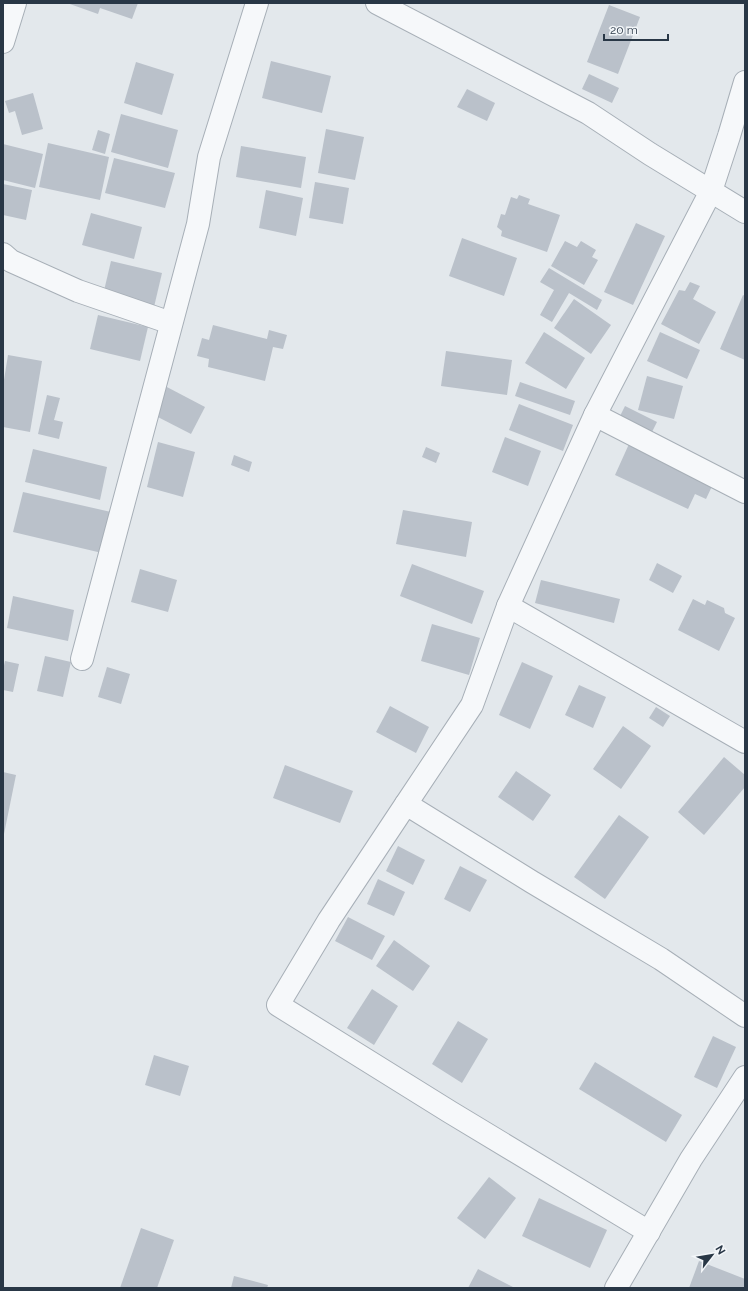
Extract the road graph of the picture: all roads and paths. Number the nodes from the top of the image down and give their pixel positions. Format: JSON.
{"nodes":[{"id":1,"x":15,"y":3,"type":"edge"},
{"id":2,"x":257,"y":3,"type":"edge"},
{"id":3,"x":377,"y":3,"type":"edge"},
{"id":4,"x":3,"y":42,"type":"edge"},
{"id":5,"x":745,"y":82,"type":"edge"},
{"id":6,"x":711,"y":191,"type":"junction"},
{"id":7,"x":745,"y":212,"type":"edge"},
{"id":8,"x":3,"y":254,"type":"edge"},
{"id":9,"x":171,"y":323,"type":"junction"},
{"id":10,"x":595,"y":415,"type":"junction"},
{"id":11,"x":745,"y":492,"type":"edge"},
{"id":12,"x":508,"y":606,"type":"junction"},
{"id":13,"x":82,"y":659,"type":"dead end"},
{"id":14,"x":745,"y":742,"type":"edge"},
{"id":15,"x":406,"y":804,"type":"junction"},
{"id":16,"x":745,"y":1016,"type":"edge"},
{"id":17,"x":745,"y":1077,"type":"edge"},
{"id":18,"x":649,"y":1232,"type":"junction"},
{"id":19,"x":616,"y":1288,"type":"edge"}],
"edges":[{"from":1,"to":4,"type":"street"},
{"from":2,"to":9,"type":"street"},
{"from":3,"to":6,"type":"street"},
{"from":5,"to":6,"type":"street"},
{"from":6,"to":7,"type":"street"},
{"from":6,"to":10,"type":"street"},
{"from":8,"to":9,"type":"street"},
{"from":9,"to":13,"type":"street"},
{"from":10,"to":11,"type":"street"},
{"from":10,"to":12,"type":"street"},
{"from":12,"to":14,"type":"street"},
{"from":12,"to":15,"type":"street"},
{"from":15,"to":16,"type":"street"},
{"from":15,"to":18,"type":"street"},
{"from":17,"to":18,"type":"street"},
{"from":18,"to":19,"type":"street"}]}
